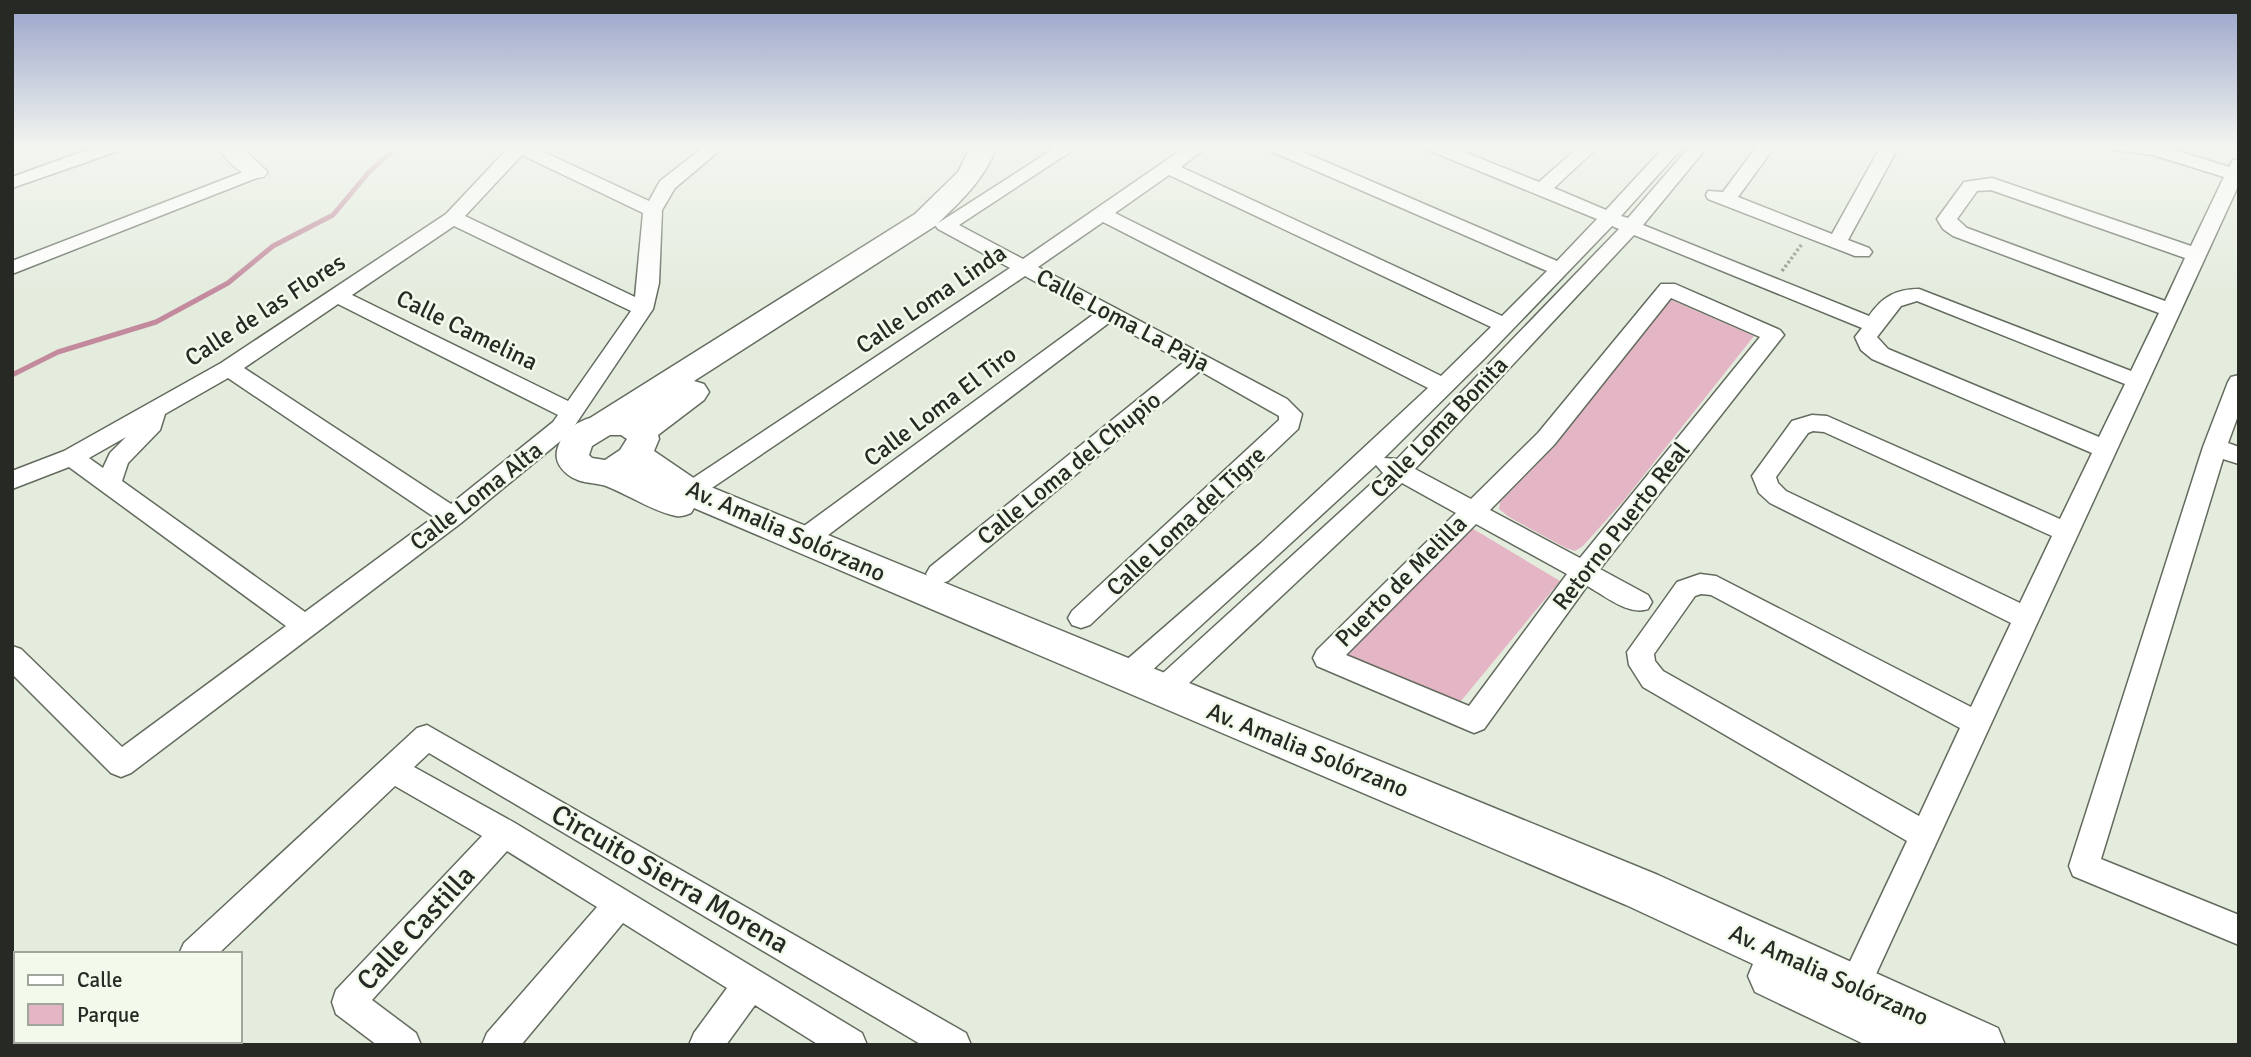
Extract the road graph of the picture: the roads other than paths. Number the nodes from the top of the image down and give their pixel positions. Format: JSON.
{"nodes":[{"id":1,"x":197,"y":195,"type":"edge"},
{"id":2,"x":474,"y":195,"type":"edge"},
{"id":3,"x":622,"y":195,"type":"edge"},
{"id":4,"x":661,"y":195,"type":"edge"},
{"id":5,"x":952,"y":195,"type":"edge"},
{"id":6,"x":975,"y":195,"type":"edge"},
{"id":7,"x":992,"y":195,"type":"edge"},
{"id":8,"x":1126,"y":195,"type":"edge"},
{"id":9,"x":1227,"y":195,"type":"edge"},
{"id":10,"x":1388,"y":195,"type":"edge"},
{"id":11,"x":1554,"y":195,"type":"edge"},
{"id":12,"x":1631,"y":195,"type":"edge"},
{"id":13,"x":1658,"y":195,"type":"edge"},
{"id":14,"x":1723,"y":195,"type":"edge"},
{"id":15,"x":1863,"y":195,"type":"edge"},
{"id":16,"x":1964,"y":195,"type":"edge"},
{"id":17,"x":2025,"y":195,"type":"edge"},
{"id":18,"x":2225,"y":195,"type":"edge"},
{"id":19,"x":653,"y":210,"type":"junction"},
{"id":20,"x":1101,"y":213,"type":"junction"},
{"id":21,"x":453,"y":218,"type":"junction"},
{"id":22,"x":1610,"y":219,"type":"junction"},
{"id":23,"x":945,"y":225,"type":"junction"},
{"id":24,"x":1631,"y":227,"type":"junction"},
{"id":25,"x":1837,"y":243,"type":"junction"},
{"id":26,"x":1862,"y":252,"type":"dead end"},
{"id":27,"x":2196,"y":255,"type":"junction"},
{"id":28,"x":1026,"y":267,"type":"junction"},
{"id":29,"x":12,"y":268,"type":"edge"},
{"id":30,"x":1559,"y":269,"type":"junction"},
{"id":31,"x":338,"y":296,"type":"junction"},
{"id":32,"x":643,"y":309,"type":"junction"},
{"id":33,"x":2170,"y":310,"type":"junction"},
{"id":34,"x":1109,"y":313,"type":"junction"},
{"id":35,"x":1862,"y":321,"type":"dead end"},
{"id":36,"x":1504,"y":325,"type":"junction"},
{"id":37,"x":1199,"y":361,"type":"junction"},
{"id":38,"x":229,"y":368,"type":"junction"},
{"id":39,"x":2137,"y":381,"type":"junction"},
{"id":40,"x":2239,"y":382,"type":"edge"},
{"id":41,"x":1442,"y":386,"type":"junction"},
{"id":42,"x":160,"y":407,"type":"junction"},
{"id":43,"x":572,"y":412,"type":"junction"},
{"id":44,"x":1290,"y":423,"type":"joint"},
{"id":45,"x":602,"y":425,"type":"junction"},
{"id":46,"x":2105,"y":449,"type":"junction"},
{"id":47,"x":2227,"y":451,"type":"edge"},
{"id":48,"x":628,"y":453,"type":"junction"},
{"id":49,"x":1372,"y":456,"type":"junction"},
{"id":50,"x":72,"y":457,"type":"junction"},
{"id":51,"x":1400,"y":471,"type":"junction"},
{"id":52,"x":12,"y":480,"type":"edge"},
{"id":53,"x":109,"y":484,"type":"junction"},
{"id":54,"x":689,"y":492,"type":"junction"},
{"id":55,"x":1472,"y":510,"type":"junction"},
{"id":56,"x":452,"y":517,"type":"junction"},
{"id":57,"x":2066,"y":532,"type":"junction"},
{"id":58,"x":802,"y":541,"type":"junction"},
{"id":59,"x":1583,"y":572,"type":"junction"},
{"id":60,"x":939,"y":574,"type":"dead end"},
{"id":61,"x":1639,"y":602,"type":"dead end"},
{"id":62,"x":1082,"y":618,"type":"dead end"},
{"id":63,"x":2026,"y":618,"type":"junction"},
{"id":64,"x":304,"y":626,"type":"junction"},
{"id":65,"x":12,"y":657,"type":"edge"},
{"id":66,"x":1144,"y":684,"type":"junction"},
{"id":67,"x":1474,"y":721,"type":"joint"},
{"id":68,"x":1976,"y":723,"type":"junction"},
{"id":69,"x":393,"y":770,"type":"junction"},
{"id":70,"x":504,"y":833,"type":"junction"},
{"id":71,"x":1924,"y":835,"type":"junction"},
{"id":72,"x":620,"y":904,"type":"junction"},
{"id":73,"x":2239,"y":929,"type":"edge"},
{"id":74,"x":197,"y":952,"type":"edge"},
{"id":75,"x":750,"y":984,"type":"junction"},
{"id":76,"x":1854,"y":987,"type":"junction"},
{"id":77,"x":404,"y":1045,"type":"edge"},
{"id":78,"x":499,"y":1045,"type":"edge"},
{"id":79,"x":706,"y":1045,"type":"edge"},
{"id":80,"x":850,"y":1045,"type":"edge"},
{"id":81,"x":954,"y":1045,"type":"edge"},
{"id":82,"x":1919,"y":1045,"type":"edge"},
{"id":83,"x":1981,"y":1045,"type":"edge"}],
"edges":[{"from":1,"to":29,"type":"street"},
{"from":2,"to":21,"type":"street","name":"Calle de las Flores"},
{"from":3,"to":19,"type":"street"},
{"from":4,"to":19,"type":"street"},
{"from":5,"to":45,"type":"main road"},
{"from":6,"to":23,"type":"main road"},
{"from":7,"to":23,"type":"street"},
{"from":8,"to":20,"type":"street","name":"Calle Loma Linda"},
{"from":9,"to":36,"type":"street"},
{"from":10,"to":30,"type":"street"},
{"from":11,"to":22,"type":"street"},
{"from":12,"to":22,"type":"street","name":"Calle Loma Bonita"},
{"from":13,"to":24,"type":"street","name":"Calle Loma Bonita"},
{"from":14,"to":25,"type":"street"},
{"from":15,"to":25,"type":"street"},
{"from":16,"to":33,"type":"street"},
{"from":17,"to":27,"type":"street"},
{"from":18,"to":27,"type":"street"},
{"from":19,"to":32,"type":"street","name":"Calle Loma Alta"},
{"from":20,"to":28,"type":"street","name":"Calle Loma Linda"},
{"from":20,"to":41,"type":"street"},
{"from":21,"to":31,"type":"street","name":"Calle de las Flores"},
{"from":21,"to":32,"type":"street"},
{"from":22,"to":24,"type":"street"},
{"from":22,"to":30,"type":"street","name":"Calle Loma Bonita"},
{"from":23,"to":28,"type":"street","name":"Calle Loma La Paja"},
{"from":23,"to":48,"type":"main road"},
{"from":24,"to":35,"type":"street"},
{"from":24,"to":51,"type":"street","name":"Calle Loma Bonita"},
{"from":25,"to":26,"type":"street"},
{"from":27,"to":33,"type":"street"},
{"from":28,"to":34,"type":"street","name":"Calle Loma La Paja"},
{"from":28,"to":54,"type":"street","name":"Calle Loma Linda"},
{"from":30,"to":36,"type":"street","name":"Calle Loma Bonita"},
{"from":31,"to":38,"type":"street","name":"Calle de las Flores"},
{"from":31,"to":43,"type":"street","name":"Calle Camelina"},
{"from":32,"to":43,"type":"street","name":"Calle Loma Alta"},
{"from":33,"to":39,"type":"street"},
{"from":34,"to":37,"type":"street","name":"Calle Loma La Paja"},
{"from":34,"to":58,"type":"street","name":"Calle Loma El Tiro"},
{"from":36,"to":41,"type":"street","name":"Calle Loma Bonita"},
{"from":37,"to":44,"type":"street","name":"Calle Loma La Paja"},
{"from":37,"to":60,"type":"street","name":"Calle Loma del Chupio"},
{"from":38,"to":42,"type":"street","name":"Calle de las Flores"},
{"from":38,"to":56,"type":"street"},
{"from":39,"to":46,"type":"street"},
{"from":39,"to":46,"type":"street"},
{"from":40,"to":47,"type":"street"},
{"from":41,"to":49,"type":"street","name":"Calle Loma Bonita"},
{"from":42,"to":50,"type":"street","name":"Calle de las Flores"},
{"from":42,"to":53,"type":"street"},
{"from":43,"to":56,"type":"street","name":"Calle Loma Alta"},
{"from":44,"to":62,"type":"street","name":"Calle Loma del Tigre"},
{"from":45,"to":48,"type":"main road"},
{"from":45,"to":48,"type":"main road"},
{"from":46,"to":57,"type":"street"},
{"from":47,"to":73,"type":"street"},
{"from":48,"to":54,"type":"main road","name":"Av. Amalia Solórzano"},
{"from":48,"to":82,"type":"main road","name":"Av. Amalia Solórzano"},
{"from":49,"to":51,"type":"street"},
{"from":49,"to":66,"type":"street","name":"Calle Loma Bonita"},
{"from":50,"to":52,"type":"street","name":"Calle de las Flores"},
{"from":50,"to":53,"type":"street"},
{"from":51,"to":55,"type":"street"},
{"from":51,"to":66,"type":"street","name":"Calle Loma Bonita"},
{"from":53,"to":64,"type":"street"},
{"from":54,"to":58,"type":"main road","name":"Av. Amalia Solórzano"},
{"from":55,"to":59,"type":"street"},
{"from":55,"to":59,"type":"street","name":"Retorno Puerto Real"},
{"from":55,"to":67,"type":"street","name":"Puerto de Melilla"},
{"from":56,"to":64,"type":"street","name":"Calle Loma Alta"},
{"from":57,"to":63,"type":"street"},
{"from":57,"to":63,"type":"street"},
{"from":58,"to":66,"type":"main road","name":"Av. Amalia Solórzano"},
{"from":59,"to":61,"type":"street"},
{"from":59,"to":67,"type":"street","name":"Retorno Puerto Real"},
{"from":63,"to":68,"type":"street"},
{"from":64,"to":65,"type":"street","name":"Calle Loma Alta"},
{"from":66,"to":76,"type":"main road","name":"Av. Amalia Solórzano"},
{"from":68,"to":71,"type":"street"},
{"from":68,"to":71,"type":"street"},
{"from":69,"to":70,"type":"street","name":"Circuito Sierra Morena"},
{"from":69,"to":74,"type":"street","name":"Circuito Sierra Morena"},
{"from":69,"to":81,"type":"street","name":"Circuito Sierra Morena"},
{"from":70,"to":72,"type":"street","name":"Circuito Sierra Morena"},
{"from":70,"to":77,"type":"street","name":"Calle Castilla"},
{"from":71,"to":76,"type":"street"},
{"from":72,"to":75,"type":"street","name":"Circuito Sierra Morena"},
{"from":72,"to":78,"type":"street"},
{"from":75,"to":79,"type":"street"},
{"from":75,"to":80,"type":"street","name":"Circuito Sierra Morena"},
{"from":76,"to":83,"type":"main road","name":"Av. Amalia Solórzano"}]}
